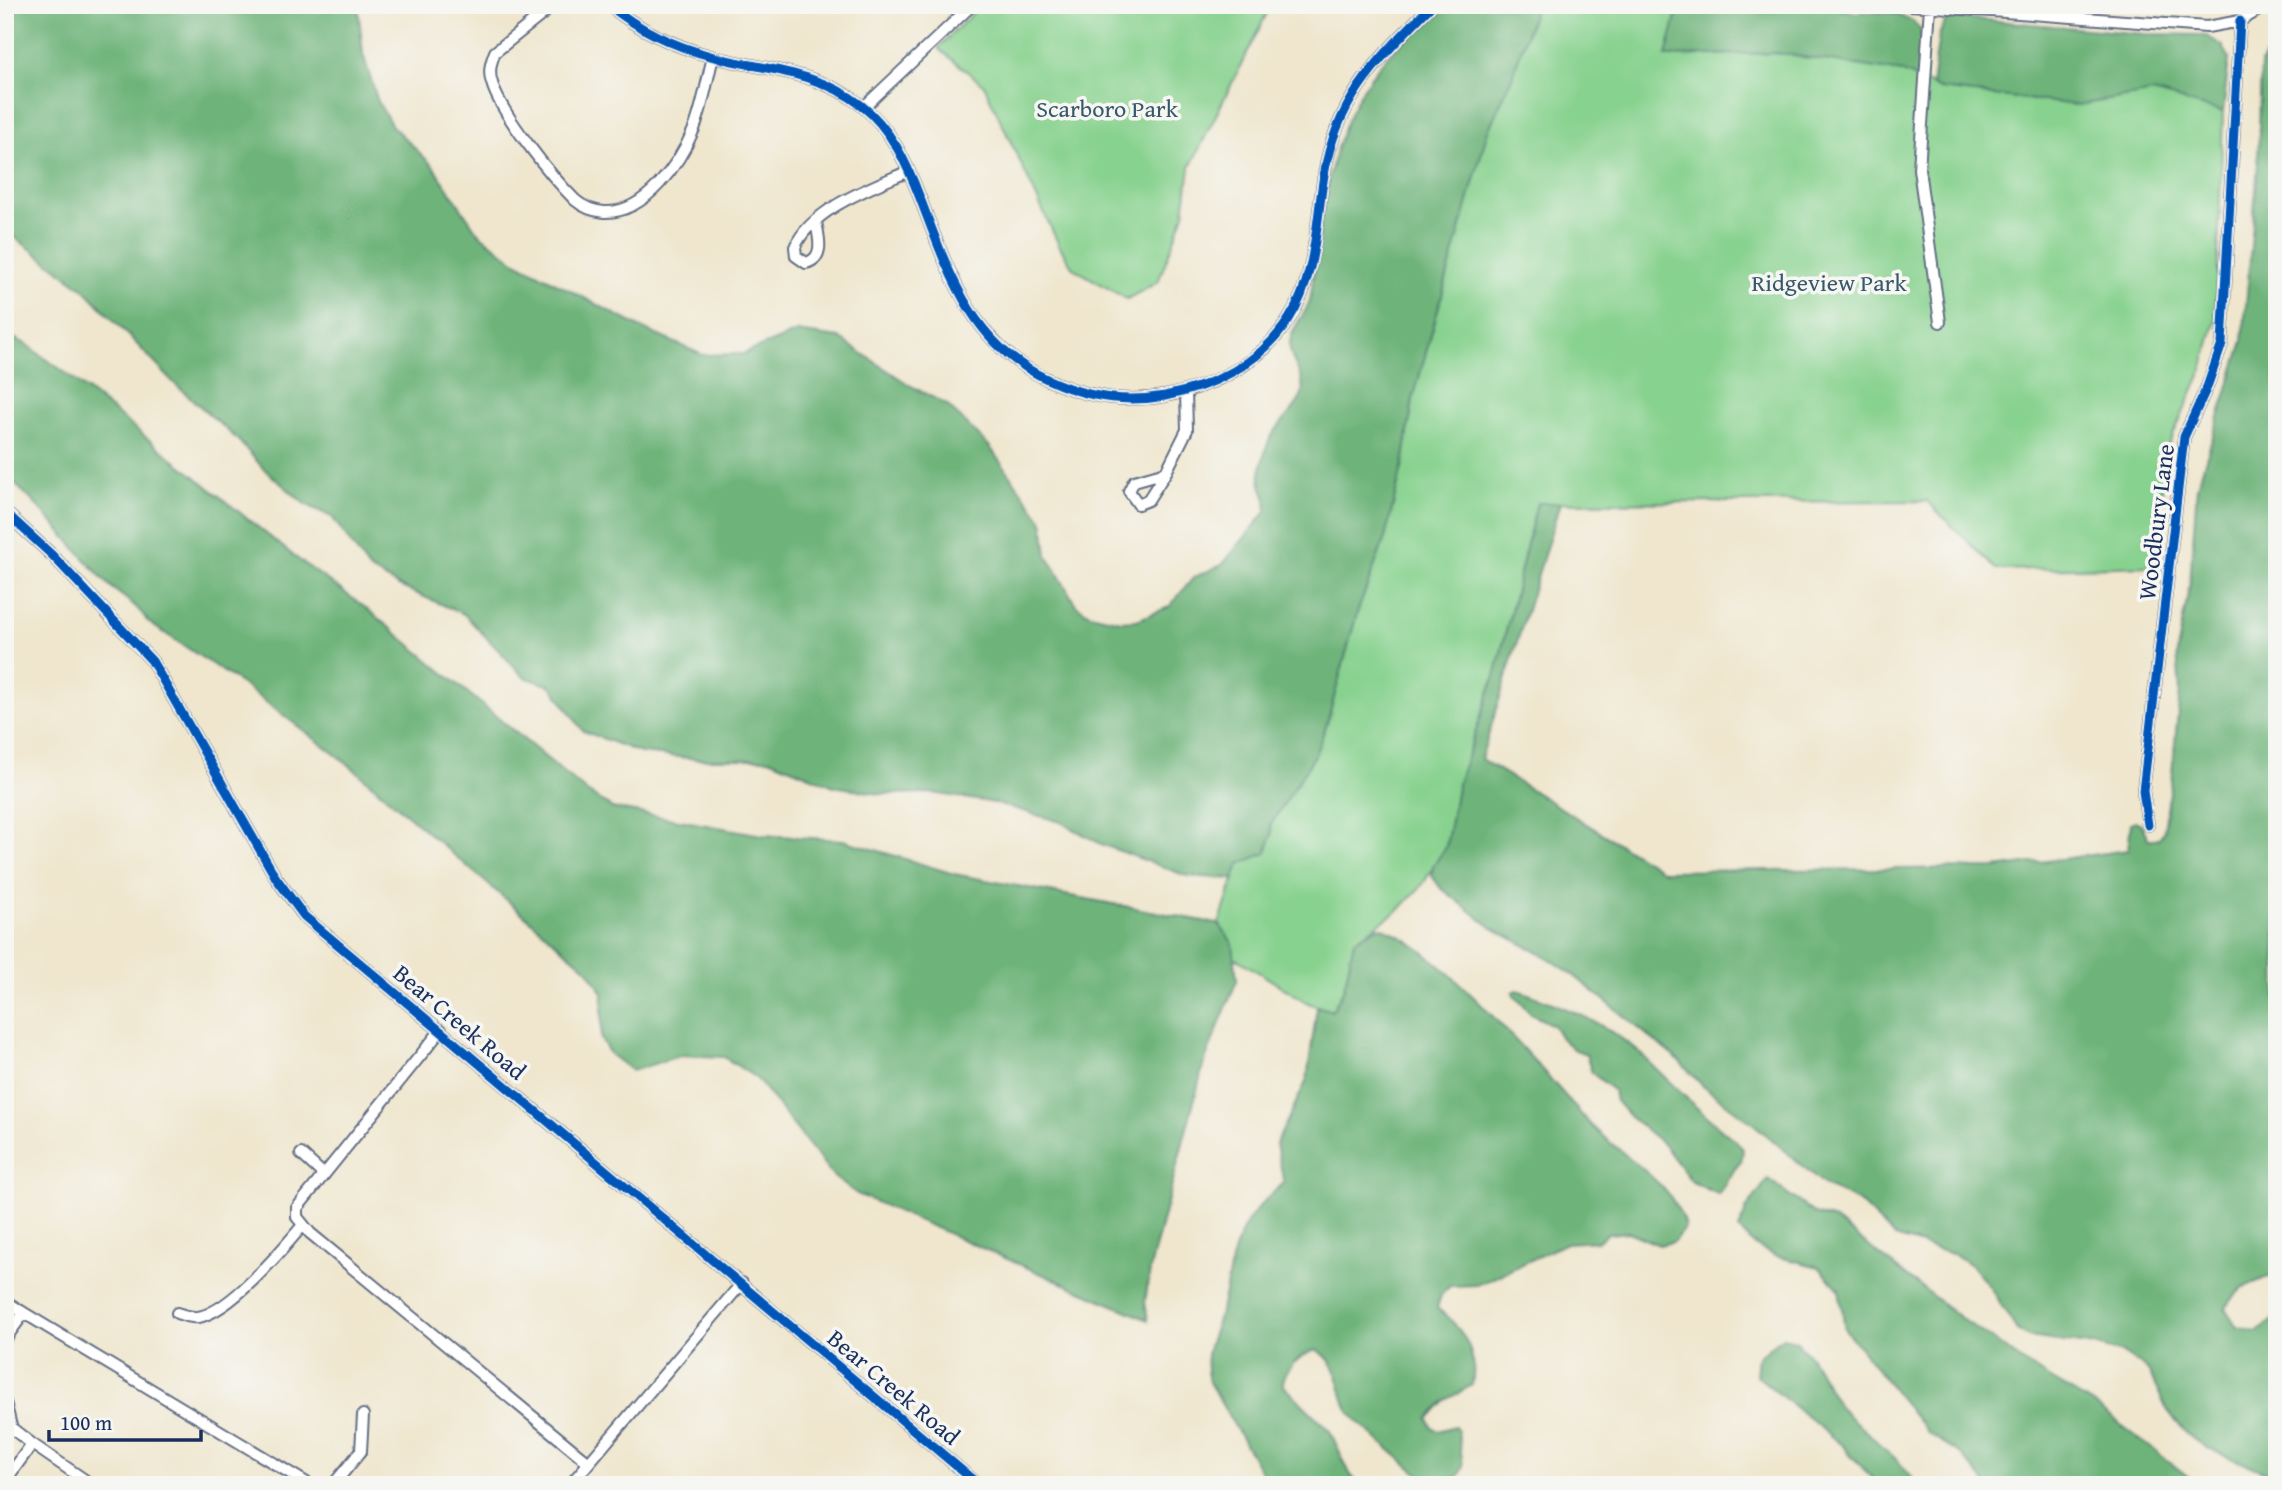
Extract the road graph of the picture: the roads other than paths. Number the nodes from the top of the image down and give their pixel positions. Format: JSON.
{"nodes":[{"id":1,"x":554,"y":5,"type":"edge"},
{"id":2,"x":609,"y":5,"type":"edge"},
{"id":3,"x":972,"y":5,"type":"edge"},
{"id":4,"x":1432,"y":5,"type":"edge"},
{"id":5,"x":1910,"y":5,"type":"edge"},
{"id":6,"x":2267,"y":5,"type":"edge"},
{"id":7,"x":1930,"y":6,"type":"edge"},
{"id":8,"x":2240,"y":21,"type":"junction"},
{"id":9,"x":713,"y":57,"type":"junction"},
{"id":10,"x":864,"y":107,"type":"junction"},
{"id":11,"x":909,"y":171,"type":"junction"},
{"id":12,"x":817,"y":222,"type":"dead end"},
{"id":13,"x":1940,"y":322,"type":"dead end"},
{"id":14,"x":1186,"y":391,"type":"junction"},
{"id":15,"x":1166,"y":472,"type":"dead end"},
{"id":16,"x":5,"y":512,"type":"edge"},
{"id":17,"x":2148,"y":825,"type":"dead end"},
{"id":18,"x":441,"y":1030,"type":"junction"},
{"id":19,"x":301,"y":1154,"type":"dead end"},
{"id":20,"x":324,"y":1175,"type":"junction"},
{"id":21,"x":303,"y":1225,"type":"junction"},
{"id":22,"x":742,"y":1283,"type":"junction"},
{"id":23,"x":5,"y":1301,"type":"edge"},
{"id":24,"x":24,"y":1313,"type":"junction"},
{"id":25,"x":177,"y":1313,"type":"dead end"},
{"id":26,"x":5,"y":1339,"type":"edge"},
{"id":27,"x":5,"y":1402,"type":"edge"},
{"id":28,"x":363,"y":1415,"type":"dead end"},
{"id":29,"x":8,"y":1424,"type":"edge"},
{"id":30,"x":32,"y":1444,"type":"junction"},
{"id":31,"x":589,"y":1464,"type":"junction"},
{"id":32,"x":5,"y":1481,"type":"edge"},
{"id":33,"x":92,"y":1485,"type":"edge"},
{"id":34,"x":310,"y":1485,"type":"edge"},
{"id":35,"x":333,"y":1485,"type":"edge"},
{"id":36,"x":570,"y":1485,"type":"edge"},
{"id":37,"x":979,"y":1485,"type":"edge"}],
"edges":[{"from":1,"to":9,"type":"street"},
{"from":2,"to":9,"type":"street"},
{"from":3,"to":10,"type":"street"},
{"from":4,"to":14,"type":"street"},
{"from":5,"to":7,"type":"street"},
{"from":6,"to":8,"type":"street"},
{"from":7,"to":8,"type":"street"},
{"from":7,"to":13,"type":"street"},
{"from":8,"to":17,"type":"street","name":"Woodbury Lane"},
{"from":9,"to":10,"type":"street"},
{"from":10,"to":11,"type":"street"},
{"from":11,"to":12,"type":"street"},
{"from":11,"to":14,"type":"street"},
{"from":14,"to":15,"type":"street"},
{"from":16,"to":18,"type":"street","name":"Bear Creek Road"},
{"from":18,"to":20,"type":"street"},
{"from":18,"to":22,"type":"street","name":"Bear Creek Road"},
{"from":19,"to":20,"type":"street"},
{"from":20,"to":21,"type":"street"},
{"from":21,"to":25,"type":"street"},
{"from":21,"to":31,"type":"street"},
{"from":22,"to":31,"type":"street"},
{"from":22,"to":37,"type":"street","name":"Bear Creek Road"},
{"from":23,"to":24,"type":"street"},
{"from":24,"to":26,"type":"street"},
{"from":24,"to":34,"type":"street"},
{"from":27,"to":29,"type":"street"},
{"from":28,"to":35,"type":"street"},
{"from":29,"to":30,"type":"street"},
{"from":30,"to":32,"type":"street"},
{"from":30,"to":33,"type":"street"},
{"from":31,"to":36,"type":"street"}]}
